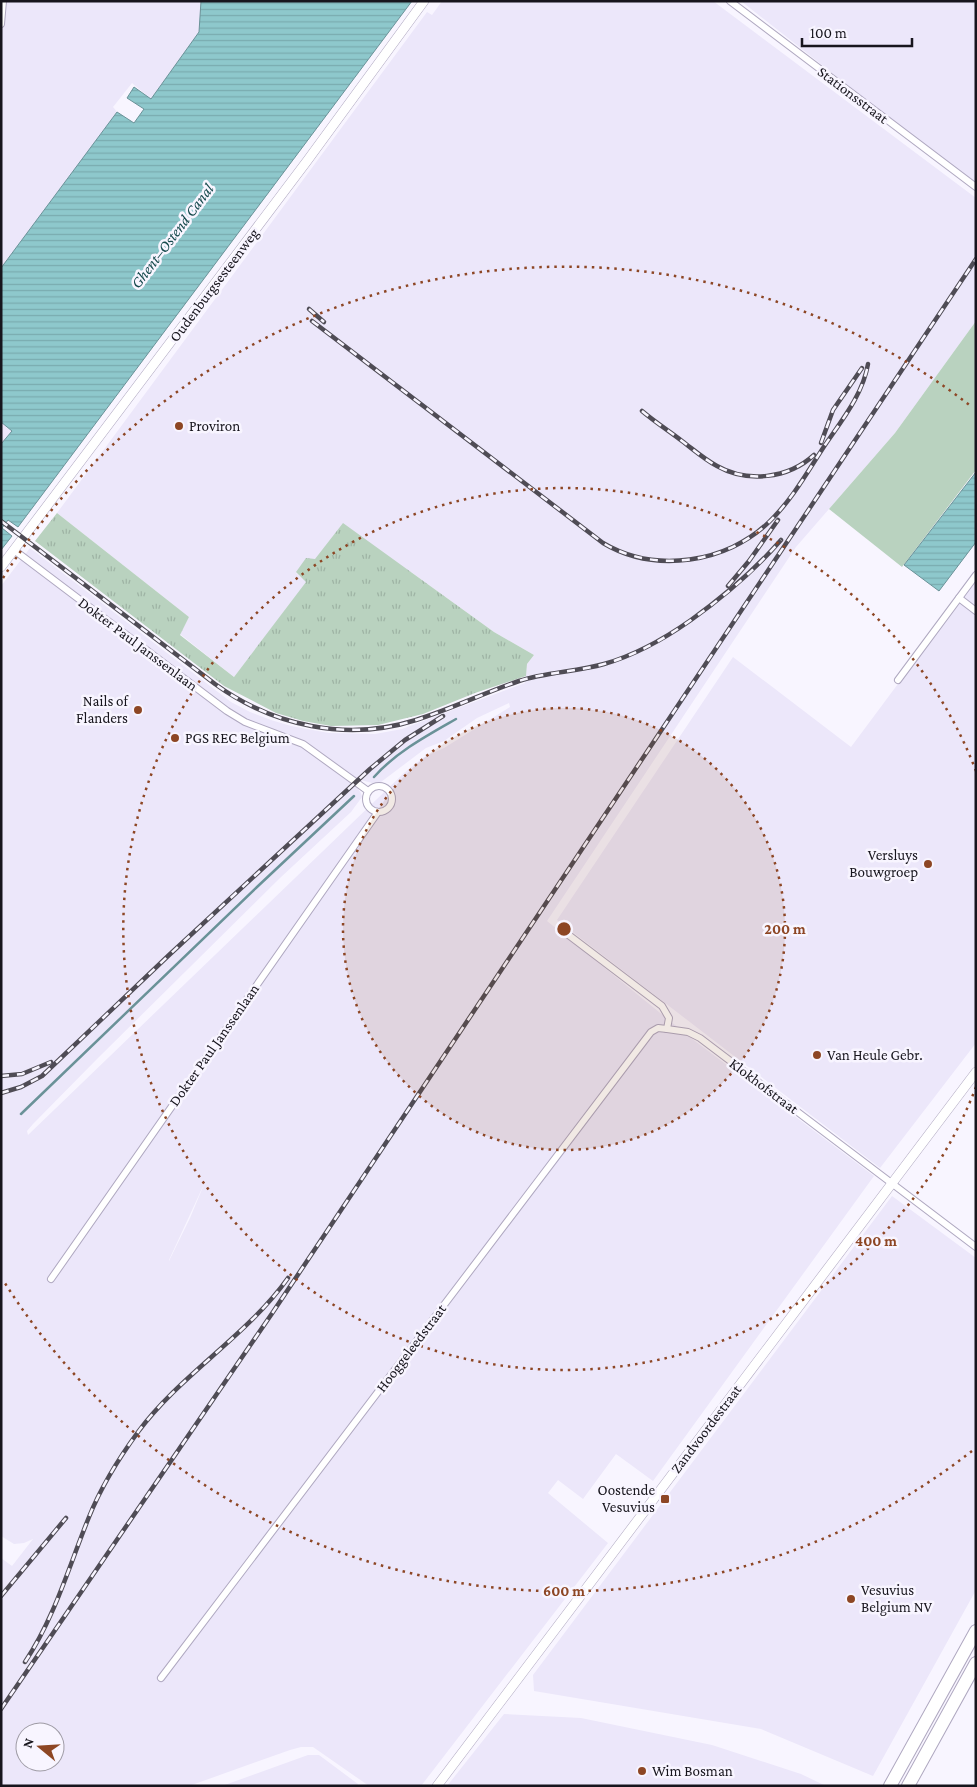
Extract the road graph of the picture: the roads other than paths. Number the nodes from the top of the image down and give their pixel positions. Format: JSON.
{"nodes":[{"id":1,"x":3,"y":1,"type":"edge"},
{"id":2,"x":424,"y":1,"type":"edge"},
{"id":3,"x":730,"y":1,"type":"edge"},
{"id":4,"x":1,"y":24,"type":"edge"},
{"id":5,"x":976,"y":187,"type":"edge"},
{"id":6,"x":14,"y":550,"type":"junction"},
{"id":7,"x":1,"y":567,"type":"edge"},
{"id":8,"x":976,"y":575,"type":"edge"},
{"id":9,"x":959,"y":598,"type":"junction"},
{"id":10,"x":976,"y":611,"type":"edge"},
{"id":11,"x":898,"y":680,"type":"dead end"},
{"id":12,"x":368,"y":791,"type":"junction"},
{"id":13,"x":378,"y":812,"type":"junction"},
{"id":14,"x":562,"y":930,"type":"dead end"},
{"id":15,"x":667,"y":1029,"type":"junction"},
{"id":16,"x":976,"y":1072,"type":"edge"},
{"id":17,"x":892,"y":1183,"type":"junction"},
{"id":18,"x":976,"y":1247,"type":"edge"},
{"id":19,"x":51,"y":1279,"type":"dead end"},
{"id":20,"x":976,"y":1632,"type":"edge"},
{"id":21,"x":976,"y":1664,"type":"edge"},
{"id":22,"x":161,"y":1678,"type":"dead end"},
{"id":23,"x":436,"y":1786,"type":"edge"},
{"id":24,"x":890,"y":1786,"type":"edge"},
{"id":25,"x":908,"y":1786,"type":"edge"}],
"edges":[{"from":1,"to":4,"type":"street"},
{"from":2,"to":6,"type":"main road","name":"Oudenburgsesteenweg"},
{"from":3,"to":5,"type":"street","name":"Stationsstraat"},
{"from":6,"to":7,"type":"main road","name":"Oudenburgsesteenweg"},
{"from":6,"to":12,"type":"street","name":"Dokter Paul Janssenlaan"},
{"from":8,"to":9,"type":"street"},
{"from":9,"to":10,"type":"street"},
{"from":9,"to":11,"type":"street"},
{"from":12,"to":13,"type":"street"},
{"from":12,"to":13,"type":"street","name":"Dokter Paul Janssenlaan"},
{"from":13,"to":19,"type":"street","name":"Dokter Paul Janssenlaan"},
{"from":14,"to":15,"type":"street"},
{"from":15,"to":17,"type":"street","name":"Klokhofstraat"},
{"from":15,"to":22,"type":"street","name":"Hooggeleedstraat"},
{"from":16,"to":17,"type":"main road","name":"Zandvoordestraat"},
{"from":17,"to":18,"type":"street","name":"Klokhofstraat"},
{"from":17,"to":23,"type":"main road","name":"Zandvoordestraat"},
{"from":20,"to":24,"type":"highway"},
{"from":21,"to":25,"type":"highway"}]}
